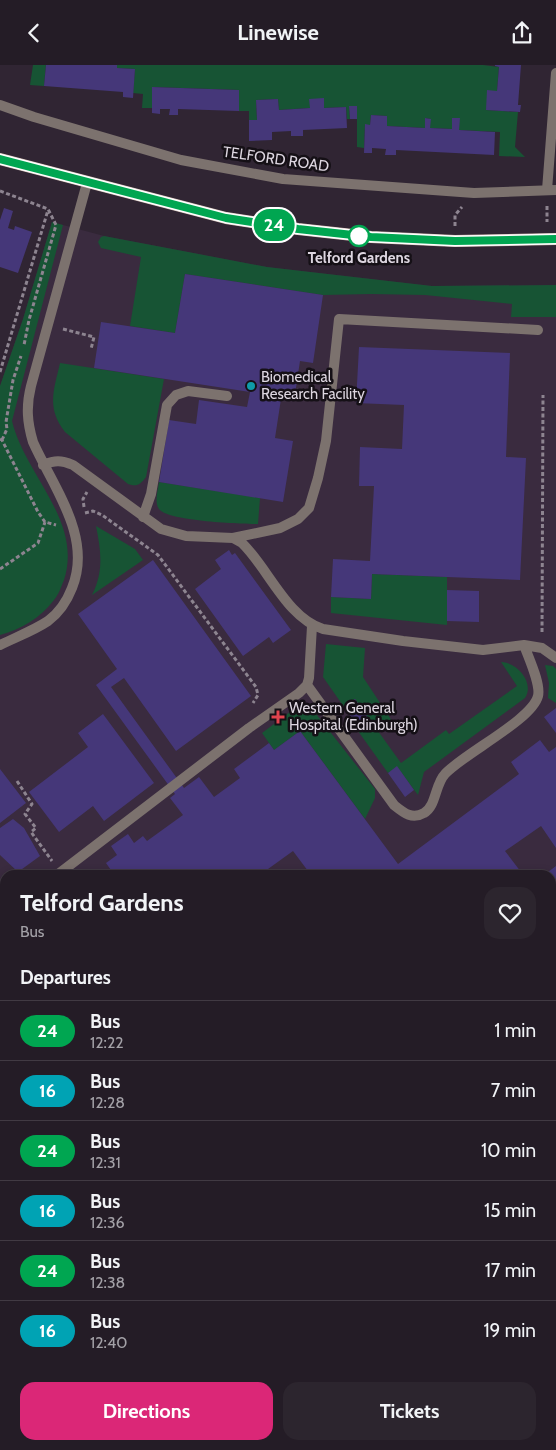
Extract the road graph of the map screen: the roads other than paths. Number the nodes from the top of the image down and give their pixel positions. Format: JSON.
{"nodes":[{"id":1,"x":556,"y":73,"type":"edge"},
{"id":2,"x":0,"y":105,"type":"edge"},
{"id":3,"x":0,"y":159,"type":"edge"},
{"id":4,"x":87,"y":183,"type":"junction"},
{"id":5,"x":552,"y":190,"type":"edge"},
{"id":6,"x":556,"y":239,"type":"edge"},
{"id":7,"x":538,"y":330,"type":"dead end"},
{"id":8,"x":227,"y":396,"type":"dead end"},
{"id":9,"x":43,"y":465,"type":"junction"},
{"id":10,"x":143,"y":517,"type":"junction"},
{"id":11,"x":233,"y":538,"type":"junction"},
{"id":12,"x":312,"y":626,"type":"junction"},
{"id":13,"x":0,"y":645,"type":"edge"},
{"id":14,"x":524,"y":645,"type":"junction"},
{"id":15,"x":556,"y":658,"type":"edge"},
{"id":16,"x":307,"y":685,"type":"junction"},
{"id":17,"x":64,"y":870,"type":"edge"}],
"edges":[{"from":1,"to":5,"type":"street"},
{"from":2,"to":5,"type":"street","name":"TELFORD ROAD"},
{"from":3,"to":4,"type":"main road"},
{"from":4,"to":6,"type":"main road"},
{"from":4,"to":9,"type":"street"},
{"from":7,"to":11,"type":"street"},
{"from":8,"to":10,"type":"street"},
{"from":9,"to":10,"type":"street"},
{"from":9,"to":13,"type":"street"},
{"from":10,"to":11,"type":"street"},
{"from":11,"to":12,"type":"street"},
{"from":12,"to":14,"type":"street"},
{"from":12,"to":16,"type":"street"},
{"from":14,"to":15,"type":"street"},
{"from":14,"to":16,"type":"street"},
{"from":16,"to":17,"type":"street"}]}
